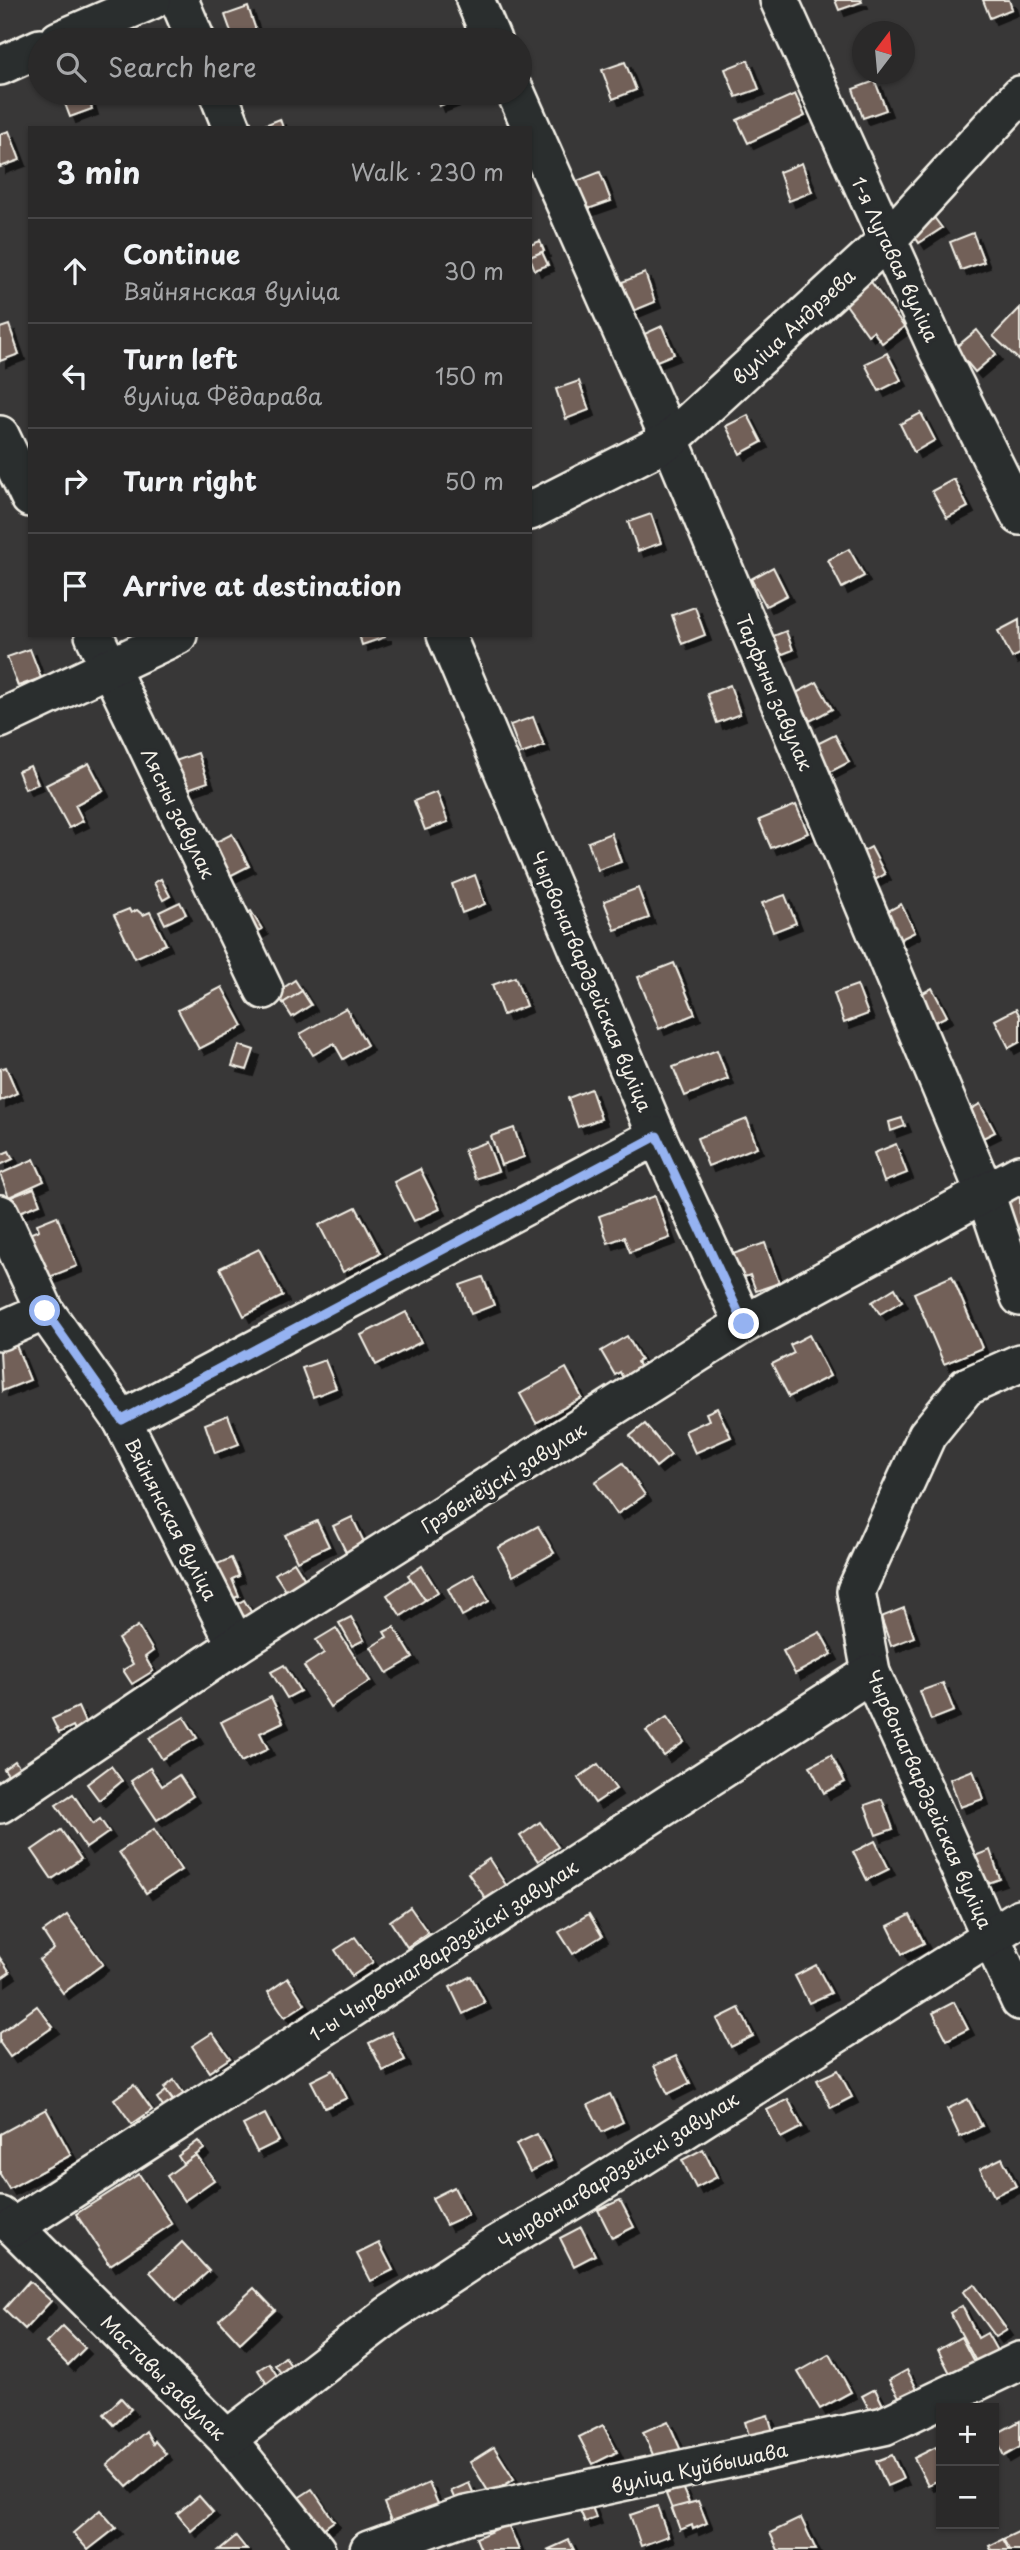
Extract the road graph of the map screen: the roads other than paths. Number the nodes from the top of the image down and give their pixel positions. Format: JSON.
{"nodes":[{"id":1,"x":152,"y":0,"type":"edge"},
{"id":2,"x":179,"y":0,"type":"edge"},
{"id":3,"x":475,"y":0,"type":"edge"},
{"id":4,"x":779,"y":0,"type":"edge"},
{"id":5,"x":87,"y":28,"type":"edge"},
{"id":6,"x":191,"y":28,"type":"edge"},
{"id":7,"x":487,"y":28,"type":"edge"},
{"id":8,"x":28,"y":53,"type":"edge"},
{"id":9,"x":0,"y":66,"type":"edge"},
{"id":10,"x":1020,"y":95,"type":"edge"},
{"id":11,"x":223,"y":105,"type":"edge"},
{"id":12,"x":521,"y":105,"type":"edge"},
{"id":13,"x":232,"y":126,"type":"edge"},
{"id":14,"x":531,"y":126,"type":"edge"},
{"id":15,"x":532,"y":129,"type":"edge"},
{"id":16,"x":887,"y":240,"type":"junction"},
{"id":17,"x":0,"y":435,"type":"edge"},
{"id":18,"x":670,"y":440,"type":"junction"},
{"id":19,"x":28,"y":494,"type":"edge"},
{"id":20,"x":532,"y":510,"type":"edge"},
{"id":21,"x":1020,"y":516,"type":"edge"},
{"id":22,"x":168,"y":637,"type":"edge"},
{"id":23,"x":447,"y":637,"type":"edge"},
{"id":24,"x":102,"y":651,"type":"edge"},
{"id":25,"x":0,"y":719,"type":"edge"},
{"id":26,"x":264,"y":990,"type":"dead end"},
{"id":27,"x":657,"y":1136,"type":"junction"},
{"id":28,"x":1020,"y":1174,"type":"edge"},
{"id":29,"x":985,"y":1193,"type":"junction"},
{"id":30,"x":0,"y":1214,"type":"edge"},
{"id":31,"x":1020,"y":1297,"type":"edge"},
{"id":32,"x":45,"y":1311,"type":"junction"},
{"id":33,"x":744,"y":1324,"type":"junction"},
{"id":34,"x":0,"y":1331,"type":"edge"},
{"id":35,"x":1020,"y":1363,"type":"edge"},
{"id":36,"x":122,"y":1420,"type":"junction"},
{"id":37,"x":236,"y":1645,"type":"junction"},
{"id":38,"x":872,"y":1673,"type":"junction"},
{"id":39,"x":0,"y":1804,"type":"edge"},
{"id":40,"x":1005,"y":1927,"type":"edge"},
{"id":41,"x":1020,"y":2001,"type":"edge"},
{"id":42,"x":7,"y":2222,"type":"edge"},
{"id":43,"x":1020,"y":2361,"type":"edge"},
{"id":44,"x":227,"y":2439,"type":"junction"},
{"id":45,"x":316,"y":2550,"type":"edge"},
{"id":46,"x":369,"y":2550,"type":"edge"}],
"edges":[{"from":1,"to":5,"type":"street"},
{"from":2,"to":6,"type":"street"},
{"from":3,"to":7,"type":"street"},
{"from":4,"to":16,"type":"street","name":"1-я Лугавая вуліца"},
{"from":8,"to":9,"type":"street"},
{"from":10,"to":16,"type":"street","name":"вуліца Андрэева"},
{"from":11,"to":13,"type":"street"},
{"from":12,"to":14,"type":"street","name":"Тарфяны завулак"},
{"from":15,"to":18,"type":"street","name":"Тарфяны завулак"},
{"from":16,"to":18,"type":"street","name":"вуліца Андрэева"},
{"from":16,"to":21,"type":"street","name":"1-я Лугавая вуліца"},
{"from":17,"to":19,"type":"street"},
{"from":18,"to":20,"type":"street","name":"вуліца Андрэева"},
{"from":18,"to":29,"type":"street","name":"Тарфяны завулак"},
{"from":22,"to":24,"type":"street"},
{"from":23,"to":27,"type":"street","name":"Чырвонагвардзейская вуліца"},
{"from":24,"to":25,"type":"street"},
{"from":24,"to":26,"type":"street","name":"Лясны завулак"},
{"from":27,"to":33,"type":"street","name":"Чырвонагвардзейская вуліца"},
{"from":27,"to":36,"type":"street"},
{"from":28,"to":29,"type":"street","name":"Грэбенёўскі завулак"},
{"from":29,"to":31,"type":"street","name":"Тарфяны завулак"},
{"from":29,"to":33,"type":"street","name":"Грэбенёўскі завулак"},
{"from":30,"to":32,"type":"street","name":"Вяйнянская вуліца"},
{"from":32,"to":34,"type":"street"},
{"from":32,"to":36,"type":"street","name":"Вяйнянская вуліца"},
{"from":33,"to":37,"type":"street","name":"Грэбенёўскі завулак"},
{"from":35,"to":38,"type":"street","name":"Чырвонагвардзейская вуліца"},
{"from":36,"to":37,"type":"street","name":"Вяйнянская вуліца"},
{"from":37,"to":39,"type":"street","name":"Грэбенёўскі завулак"},
{"from":38,"to":40,"type":"street","name":"Чырвонагвардзейская вуліца"},
{"from":38,"to":42,"type":"street","name":"1-ы Чырвонагвардзейскі завулак"},
{"from":40,"to":41,"type":"street","name":"Чырвонагвардзейская вуліца"},
{"from":40,"to":44,"type":"street","name":"Чырвонагвардзейскі завулак"},
{"from":42,"to":44,"type":"street","name":"Маставы завулак"},
{"from":43,"to":46,"type":"street","name":"вуліца Куйбышава"},
{"from":44,"to":45,"type":"street","name":"Маставы завулак"}]}
